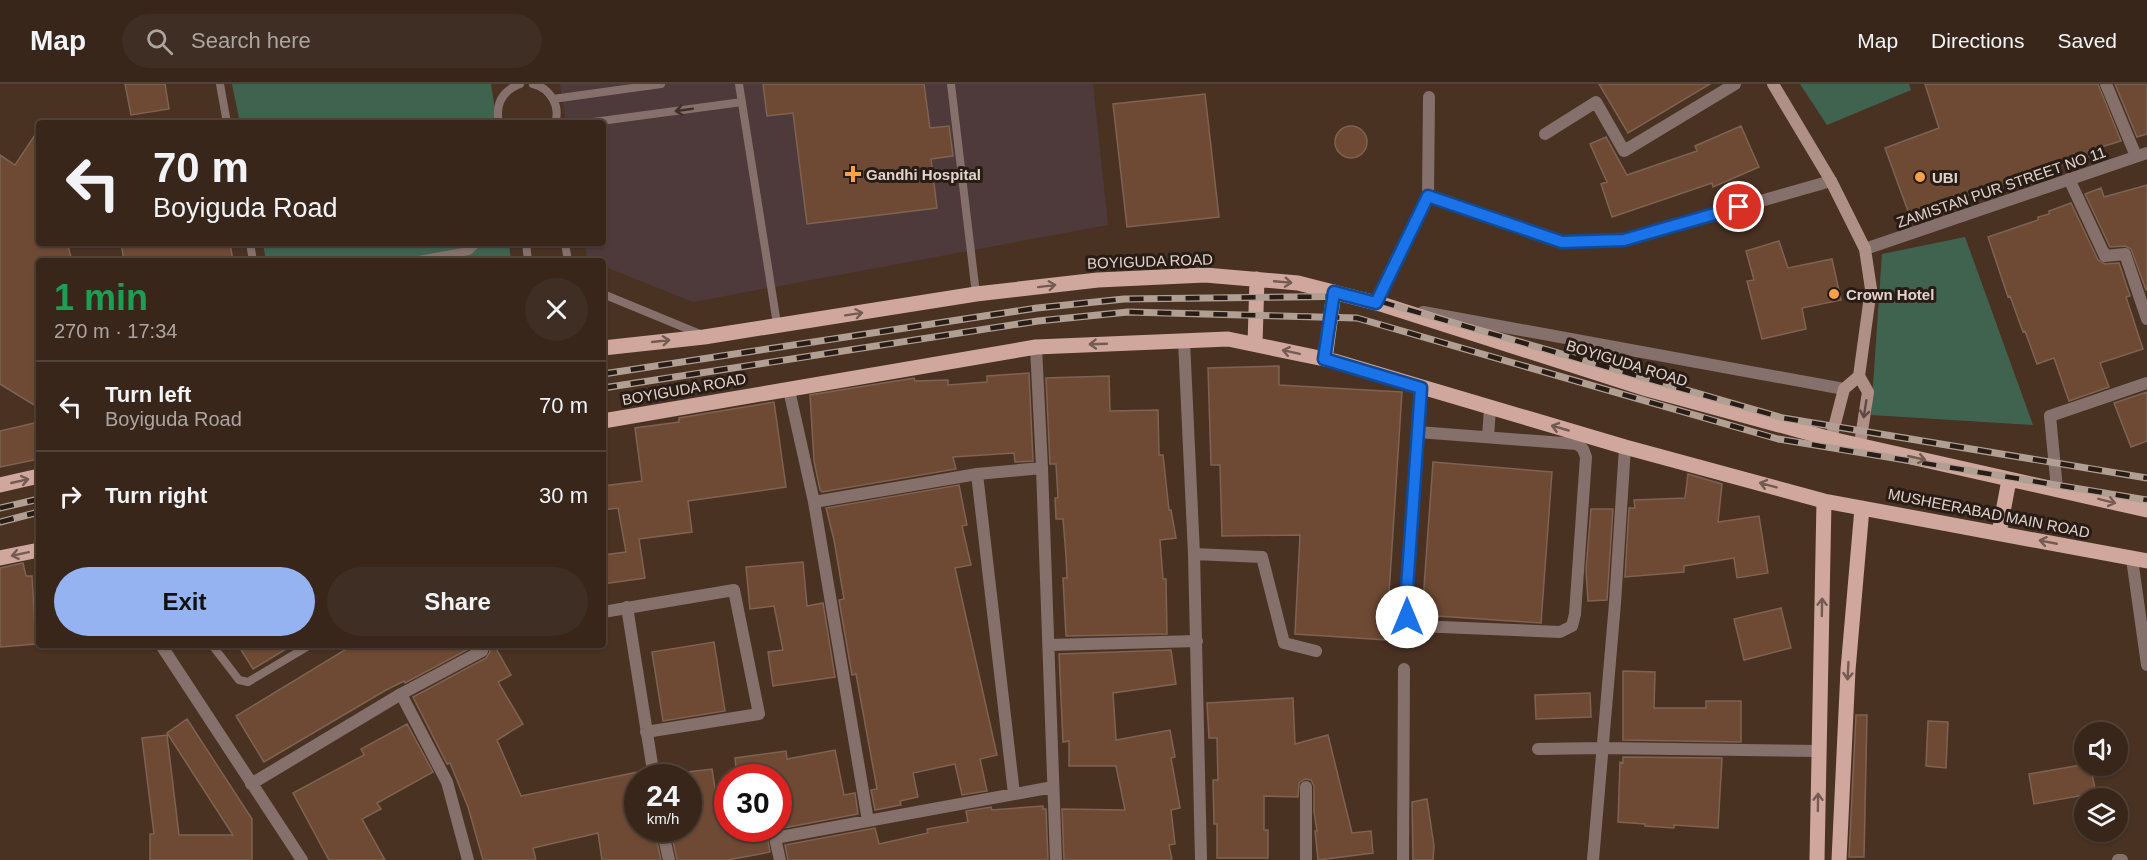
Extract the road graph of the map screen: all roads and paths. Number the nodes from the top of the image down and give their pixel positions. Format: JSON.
{"nodes":[{"id":1,"x":220,"y":84,"type":"edge"},
{"id":2,"x":661,"y":84,"type":"edge"},
{"id":3,"x":739,"y":84,"type":"edge"},
{"id":4,"x":951,"y":84,"type":"edge"},
{"id":5,"x":1735,"y":84,"type":"edge"},
{"id":6,"x":1773,"y":84,"type":"edge"},
{"id":7,"x":2106,"y":84,"type":"edge"},
{"id":8,"x":514,"y":85,"type":"edge"},
{"id":9,"x":537,"y":85,"type":"edge"},
{"id":10,"x":1429,"y":97,"type":"dead end"},
{"id":11,"x":553,"y":99,"type":"junction"},
{"id":12,"x":742,"y":102,"type":"junction"},
{"id":13,"x":226,"y":120,"type":"edge"},
{"id":14,"x":498,"y":120,"type":"edge"},
{"id":15,"x":555,"y":120,"type":"edge"},
{"id":16,"x":606,"y":120,"type":"edge"},
{"id":17,"x":1545,"y":134,"type":"dead end"},
{"id":18,"x":2142,"y":155,"type":"edge"},
{"id":19,"x":2069,"y":179,"type":"junction"},
{"id":20,"x":1831,"y":181,"type":"junction"},
{"id":21,"x":1428,"y":196,"type":"junction"},
{"id":22,"x":474,"y":246,"type":"edge"},
{"id":23,"x":1865,"y":249,"type":"junction"},
{"id":24,"x":430,"y":258,"type":"edge"},
{"id":25,"x":1257,"y":279,"type":"junction"},
{"id":26,"x":1334,"y":292,"type":"junction"},
{"id":27,"x":976,"y":294,"type":"junction"},
{"id":28,"x":606,"y":295,"type":"edge"},
{"id":29,"x":1380,"y":304,"type":"junction"},
{"id":30,"x":2147,"y":319,"type":"edge"},
{"id":31,"x":777,"y":324,"type":"junction"},
{"id":32,"x":704,"y":336,"type":"junction"},
{"id":33,"x":1184,"y":341,"type":"junction"},
{"id":34,"x":1255,"y":344,"type":"junction"},
{"id":35,"x":1036,"y":347,"type":"junction"},
{"id":36,"x":606,"y":348,"type":"edge"},
{"id":37,"x":1324,"y":359,"type":"junction"},
{"id":38,"x":1859,"y":376,"type":"junction"},
{"id":39,"x":2147,"y":383,"type":"edge"},
{"id":40,"x":1421,"y":388,"type":"junction"},
{"id":41,"x":1844,"y":389,"type":"junction"},
{"id":42,"x":789,"y":390,"type":"junction"},
{"id":43,"x":1490,"y":408,"type":"junction"},
{"id":44,"x":606,"y":421,"type":"edge"},
{"id":45,"x":1418,"y":432,"type":"junction"},
{"id":46,"x":1488,"y":437,"type":"junction"},
{"id":47,"x":1831,"y":439,"type":"junction"},
{"id":48,"x":1860,"y":444,"type":"junction"},
{"id":49,"x":1625,"y":447,"type":"junction"},
{"id":50,"x":1042,"y":468,"type":"junction"},
{"id":51,"x":977,"y":474,"type":"junction"},
{"id":52,"x":36,"y":478,"type":"edge"},
{"id":53,"x":2009,"y":480,"type":"junction"},
{"id":54,"x":0,"y":485,"type":"edge"},
{"id":55,"x":2057,"y":489,"type":"junction"},
{"id":56,"x":1824,"y":501,"type":"junction"},
{"id":57,"x":814,"y":502,"type":"junction"},
{"id":58,"x":1862,"y":508,"type":"junction"},
{"id":59,"x":2147,"y":510,"type":"edge"},
{"id":60,"x":2000,"y":533,"type":"junction"},
{"id":61,"x":36,"y":551,"type":"edge"},
{"id":62,"x":1194,"y":554,"type":"junction"},
{"id":63,"x":0,"y":558,"type":"edge"},
{"id":64,"x":2140,"y":560,"type":"edge"},
{"id":65,"x":627,"y":607,"type":"junction"},
{"id":66,"x":606,"y":611,"type":"edge"},
{"id":67,"x":1197,"y":641,"type":"junction"},
{"id":68,"x":1049,"y":645,"type":"junction"},
{"id":69,"x":163,"y":648,"type":"edge"},
{"id":70,"x":214,"y":648,"type":"edge"},
{"id":71,"x":305,"y":648,"type":"edge"},
{"id":72,"x":482,"y":651,"type":"dead end"},
{"id":73,"x":1316,"y":651,"type":"dead end"},
{"id":74,"x":2147,"y":665,"type":"edge"},
{"id":75,"x":1404,"y":669,"type":"dead end"},
{"id":76,"x":401,"y":694,"type":"junction"},
{"id":77,"x":646,"y":732,"type":"junction"},
{"id":78,"x":1601,"y":748,"type":"junction"},
{"id":79,"x":1538,"y":749,"type":"dead end"},
{"id":80,"x":1819,"y":751,"type":"junction"},
{"id":81,"x":652,"y":764,"type":"edge"},
{"id":82,"x":251,"y":784,"type":"junction"},
{"id":83,"x":1053,"y":787,"type":"junction"},
{"id":84,"x":1306,"y":787,"type":"dead end"},
{"id":85,"x":1014,"y":794,"type":"junction"},
{"id":86,"x":868,"y":821,"type":"junction"},
{"id":87,"x":665,"y":842,"type":"edge"},
{"id":88,"x":302,"y":860,"type":"edge"},
{"id":89,"x":468,"y":860,"type":"edge"},
{"id":90,"x":669,"y":860,"type":"edge"},
{"id":91,"x":780,"y":860,"type":"edge"},
{"id":92,"x":1056,"y":860,"type":"edge"},
{"id":93,"x":1201,"y":860,"type":"edge"},
{"id":94,"x":1306,"y":860,"type":"edge"},
{"id":95,"x":1403,"y":860,"type":"edge"},
{"id":96,"x":1593,"y":860,"type":"edge"},
{"id":97,"x":1816,"y":860,"type":"edge"},
{"id":98,"x":1839,"y":860,"type":"edge"}],
"edges":[{"from":1,"to":13,"type":"lane"},
{"from":2,"to":11,"type":"lane"},
{"from":3,"to":12,"type":"lane"},
{"from":4,"to":27,"type":"lane"},
{"from":5,"to":17,"type":"street"},
{"from":6,"to":20,"type":"main road"},
{"from":7,"to":18,"type":"street"},
{"from":8,"to":14,"type":"lane"},
{"from":9,"to":11,"type":"lane"},
{"from":10,"to":21,"type":"street"},
{"from":11,"to":15,"type":"lane"},
{"from":12,"to":16,"type":"lane","one_way":true},
{"from":12,"to":31,"type":"lane"},
{"from":18,"to":19,"type":"street","name":"ZAMISTAN PUR STREET NO 11"},
{"from":19,"to":23,"type":"street","name":"ZAMISTAN PUR STREET NO 11"},
{"from":19,"to":30,"type":"street"},
{"from":20,"to":21,"type":"street"},
{"from":20,"to":23,"type":"main road"},
{"from":21,"to":29,"type":"street"},
{"from":22,"to":24,"type":"lane"},
{"from":23,"to":38,"type":"main road"},
{"from":25,"to":26,"type":"main road","name":"BOYIGUDA ROAD","one_way":true},
{"from":27,"to":25,"type":"main road","name":"BOYIGUDA ROAD","one_way":true},
{"from":25,"to":34,"type":"main road"},
{"from":26,"to":29,"type":"main road","name":"BOYIGUDA ROAD"},
{"from":26,"to":37,"type":"main road"},
{"from":31,"to":27,"type":"main road","name":"BOYIGUDA ROAD","one_way":true},
{"from":28,"to":32,"type":"lane"},
{"from":29,"to":41,"type":"street"},
{"from":29,"to":47,"type":"main road","name":"BOYIGUDA ROAD"},
{"from":31,"to":32,"type":"main road","name":"BOYIGUDA ROAD"},
{"from":36,"to":32,"type":"main road","name":"BOYIGUDA ROAD","one_way":true},
{"from":33,"to":34,"type":"main road","name":"BOYIGUDA ROAD"},
{"from":33,"to":35,"type":"main road","name":"BOYIGUDA ROAD","one_way":true},
{"from":33,"to":62,"type":"street"},
{"from":37,"to":34,"type":"main road","name":"BOYIGUDA ROAD","one_way":true},
{"from":35,"to":42,"type":"main road","name":"BOYIGUDA ROAD"},
{"from":35,"to":50,"type":"street"},
{"from":37,"to":40,"type":"main road","name":"BOYIGUDA ROAD"},
{"from":38,"to":41,"type":"main road"},
{"from":38,"to":48,"type":"main road","one_way":true},
{"from":39,"to":55,"type":"street"},
{"from":40,"to":43,"type":"main road","name":"BOYIGUDA ROAD"},
{"from":40,"to":45,"type":"street"},
{"from":41,"to":47,"type":"main road"},
{"from":42,"to":44,"type":"main road","name":"BOYIGUDA ROAD"},
{"from":42,"to":57,"type":"street"},
{"from":43,"to":46,"type":"street"},
{"from":49,"to":43,"type":"main road","name":"BOYIGUDA ROAD","one_way":true},
{"from":45,"to":46,"type":"street"},
{"from":45,"to":46,"type":"street"},
{"from":47,"to":48,"type":"main road","name":"BOYIGUDA ROAD"},
{"from":48,"to":53,"type":"main road","one_way":true},
{"from":56,"to":49,"type":"main road","name":"BOYIGUDA ROAD","one_way":true},
{"from":49,"to":78,"type":"street"},
{"from":50,"to":51,"type":"street"},
{"from":50,"to":68,"type":"street"},
{"from":51,"to":57,"type":"street"},
{"from":51,"to":85,"type":"street"},
{"from":54,"to":52,"type":"main road","one_way":true},
{"from":53,"to":55,"type":"main road"},
{"from":53,"to":60,"type":"main road"},
{"from":55,"to":59,"type":"main road","one_way":true},
{"from":56,"to":58,"type":"main road","name":"MUSHEERABAD MAIN ROAD"},
{"from":80,"to":56,"type":"main road","one_way":true},
{"from":57,"to":86,"type":"street"},
{"from":58,"to":60,"type":"main road","name":"MUSHEERABAD MAIN ROAD"},
{"from":58,"to":98,"type":"main road","one_way":true},
{"from":64,"to":60,"type":"main road","name":"MUSHEERABAD MAIN ROAD","one_way":true},
{"from":61,"to":63,"type":"main road","one_way":true},
{"from":62,"to":67,"type":"street"},
{"from":62,"to":73,"type":"street"},
{"from":64,"to":74,"type":"street"},
{"from":65,"to":66,"type":"street"},
{"from":65,"to":77,"type":"street"},
{"from":65,"to":77,"type":"street"},
{"from":67,"to":68,"type":"street"},
{"from":67,"to":93,"type":"street"},
{"from":68,"to":83,"type":"street"},
{"from":69,"to":82,"type":"street"},
{"from":70,"to":71,"type":"lane"},
{"from":72,"to":76,"type":"street"},
{"from":75,"to":95,"type":"street"},
{"from":76,"to":82,"type":"street"},
{"from":76,"to":89,"type":"street"},
{"from":77,"to":81,"type":"street"},
{"from":78,"to":79,"type":"street"},
{"from":78,"to":80,"type":"street"},
{"from":78,"to":96,"type":"street"},
{"from":97,"to":80,"type":"main road","one_way":true},
{"from":82,"to":88,"type":"street"},
{"from":83,"to":85,"type":"street"},
{"from":83,"to":92,"type":"street"},
{"from":84,"to":94,"type":"street"},
{"from":85,"to":86,"type":"street"},
{"from":86,"to":91,"type":"street"},
{"from":87,"to":90,"type":"street"}]}
